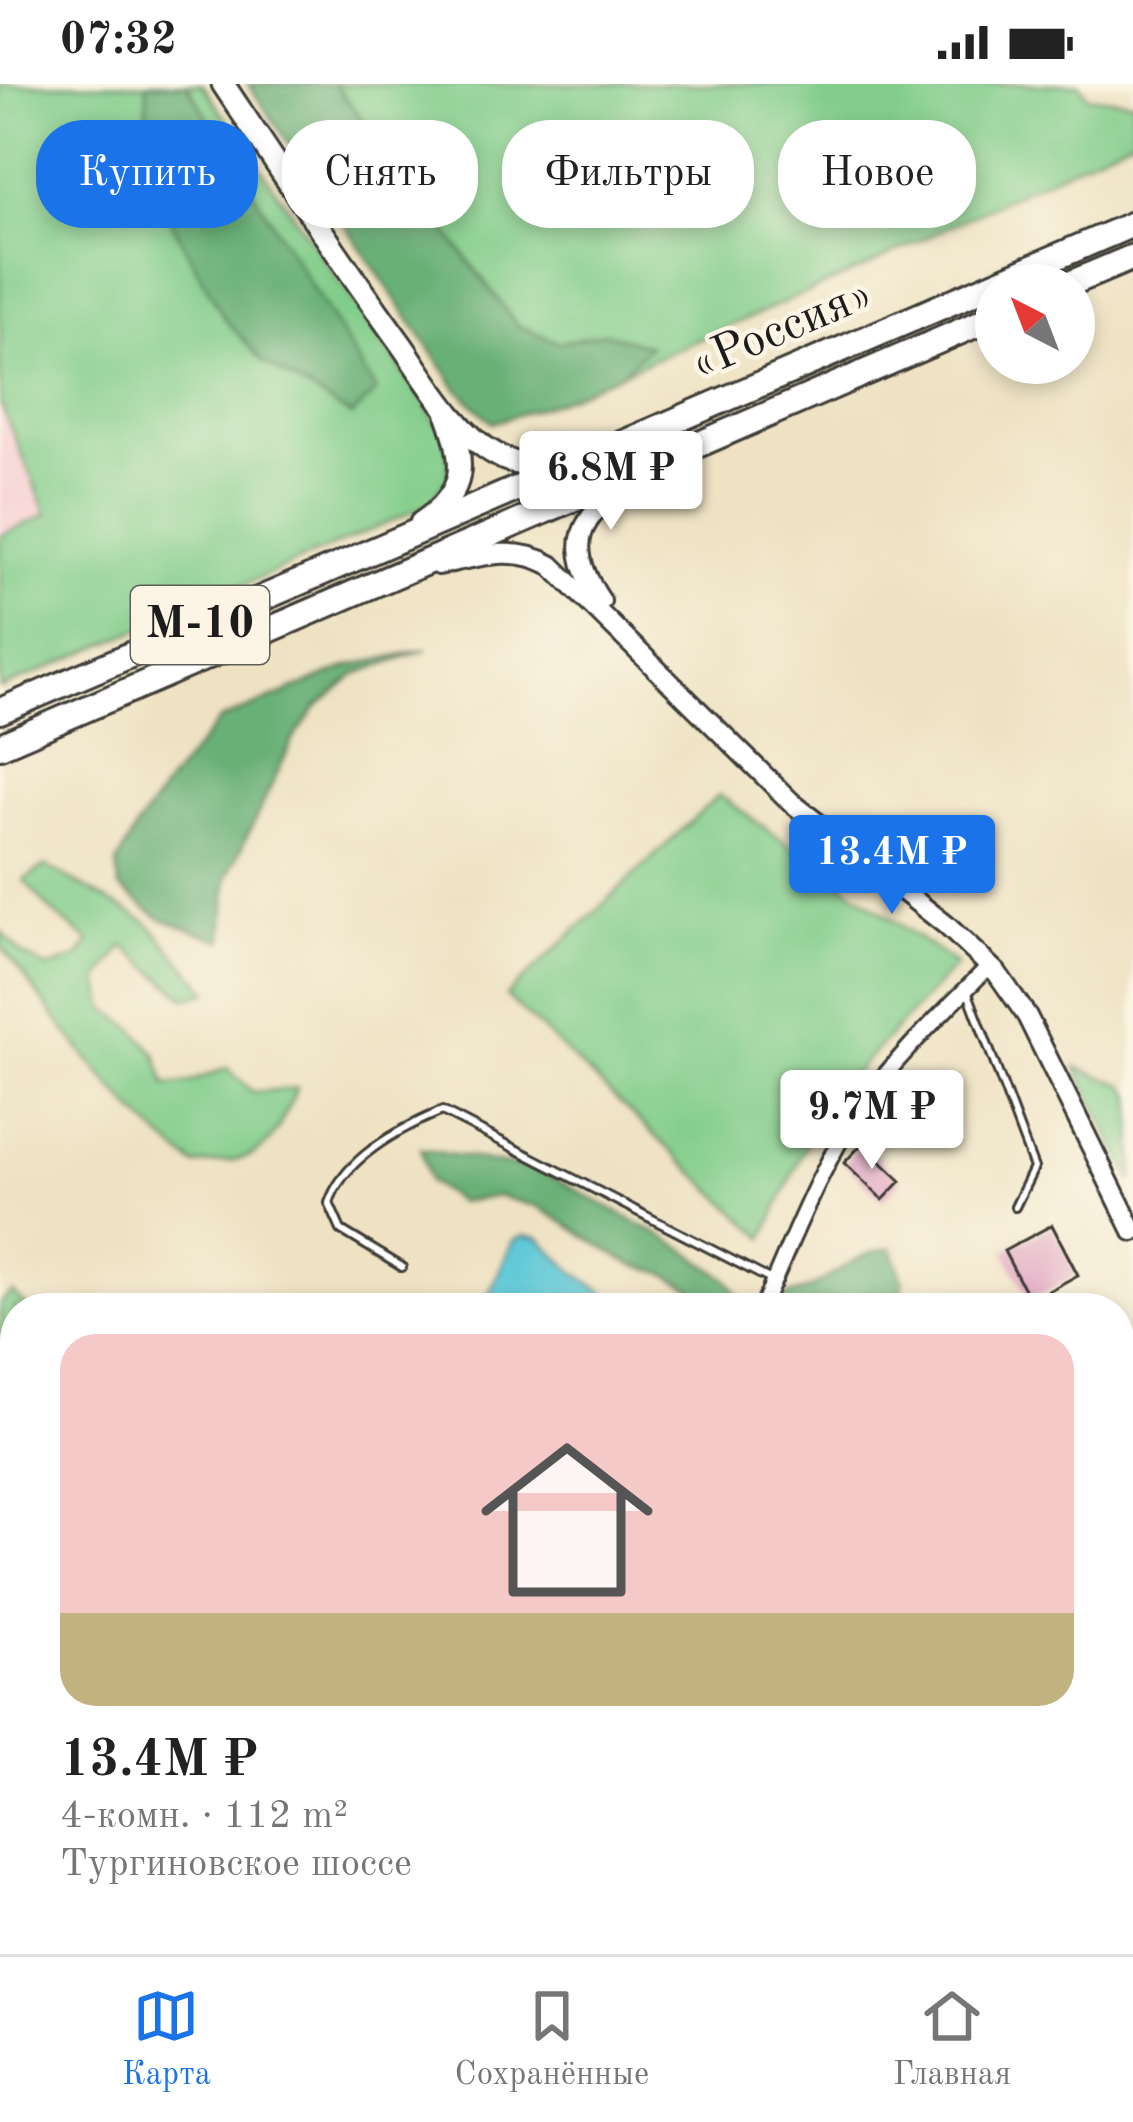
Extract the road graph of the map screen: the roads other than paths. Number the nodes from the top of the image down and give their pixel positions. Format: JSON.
{"nodes":[{"id":1,"x":223,"y":84,"type":"edge"},
{"id":2,"x":1133,"y":213,"type":"edge"},
{"id":3,"x":1133,"y":224,"type":"edge"},
{"id":4,"x":1093,"y":241,"type":"junction"},
{"id":5,"x":1125,"y":262,"type":"edge"},
{"id":6,"x":1095,"y":274,"type":"edge"},
{"id":7,"x":975,"y":325,"type":"edge"},
{"id":8,"x":444,"y":404,"type":"junction"},
{"id":9,"x":599,"y":454,"type":"junction"},
{"id":10,"x":670,"y":456,"type":"junction"},
{"id":11,"x":389,"y":544,"type":"junction"},
{"id":12,"x":402,"y":573,"type":"junction"},
{"id":13,"x":620,"y":629,"type":"junction"},
{"id":14,"x":0,"y":711,"type":"edge"},
{"id":15,"x":0,"y":746,"type":"edge"},
{"id":16,"x":990,"y":965,"type":"junction"},
{"id":17,"x":966,"y":989,"type":"junction"},
{"id":18,"x":1016,"y":1207,"type":"dead end"},
{"id":19,"x":1133,"y":1231,"type":"edge"},
{"id":20,"x":402,"y":1267,"type":"dead end"},
{"id":21,"x":774,"y":1281,"type":"junction"},
{"id":22,"x":769,"y":1293,"type":"edge"}],
"edges":[{"from":1,"to":8,"type":"main road"},
{"from":2,"to":4,"type":"main road"},
{"from":3,"to":4,"type":"highway","name":"«Россия»","number":"М-10"},
{"from":4,"to":9,"type":"highway","name":"«Россия»","number":"М-10"},
{"from":5,"to":6,"type":"highway"},
{"from":7,"to":10,"type":"highway","name":"«Россия»","number":"М-10"},
{"from":8,"to":9,"type":"main road"},
{"from":8,"to":11,"type":"main road"},
{"from":9,"to":11,"type":"highway","name":"«Россия»","number":"М-10"},
{"from":10,"to":12,"type":"highway","name":"«Россия»","number":"М-10"},
{"from":10,"to":13,"type":"main road"},
{"from":11,"to":14,"type":"highway","name":"«Россия»","number":"М-10"},
{"from":12,"to":13,"type":"main road"},
{"from":12,"to":15,"type":"highway","name":"«Россия»","number":"М-10"},
{"from":13,"to":16,"type":"main road"},
{"from":16,"to":17,"type":"street"},
{"from":16,"to":19,"type":"main road"},
{"from":17,"to":18,"type":"lane"},
{"from":17,"to":21,"type":"street"},
{"from":20,"to":21,"type":"lane"},
{"from":21,"to":22,"type":"street"}]}
